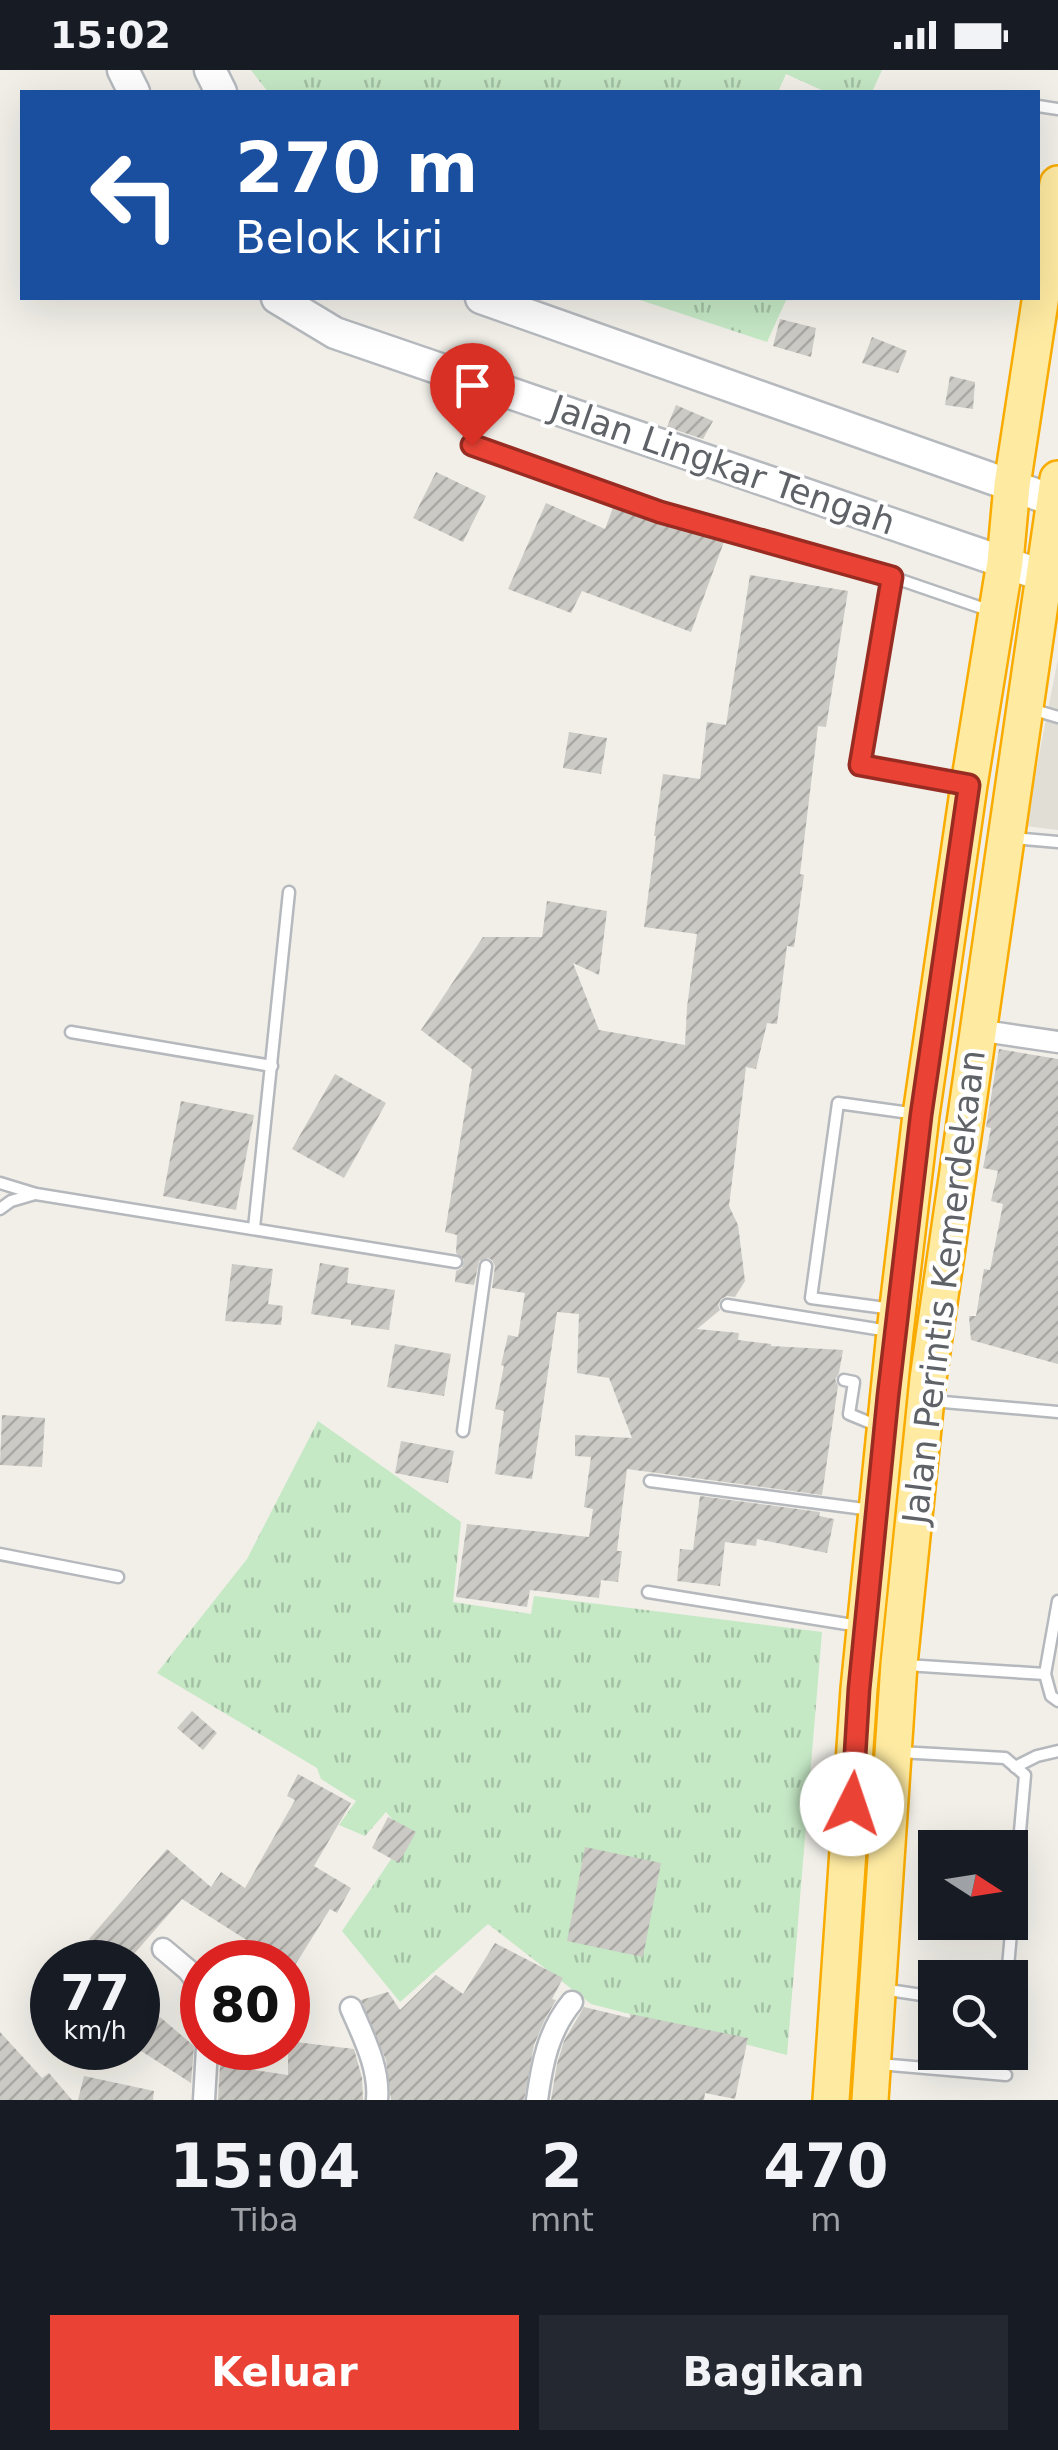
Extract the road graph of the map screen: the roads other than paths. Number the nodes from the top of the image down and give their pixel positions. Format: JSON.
{"nodes":[{"id":1,"x":1058,"y":184,"type":"edge"},
{"id":2,"x":1040,"y":290,"type":"edge"},
{"id":3,"x":279,"y":300,"type":"edge"},
{"id":4,"x":487,"y":300,"type":"edge"},
{"id":5,"x":1038,"y":300,"type":"edge"},
{"id":6,"x":472,"y":445,"type":"dead end"},
{"id":7,"x":1012,"y":486,"type":"junction"},
{"id":8,"x":1056,"y":506,"type":"edge"},
{"id":9,"x":1004,"y":562,"type":"junction"},
{"id":10,"x":1044,"y":576,"type":"junction"},
{"id":11,"x":892,"y":577,"type":"junction"},
{"id":12,"x":997,"y":613,"type":"junction"},
{"id":13,"x":1042,"y":712,"type":"edge"},
{"id":14,"x":969,"y":785,"type":"junction"},
{"id":15,"x":1006,"y":838,"type":"junction"},
{"id":16,"x":1058,"y":842,"type":"edge"},
{"id":17,"x":289,"y":892,"type":"dead end"},
{"id":18,"x":977,"y":1030,"type":"junction"},
{"id":19,"x":72,"y":1032,"type":"dead end"},
{"id":20,"x":1058,"y":1042,"type":"edge"},
{"id":21,"x":272,"y":1066,"type":"junction"},
{"id":22,"x":921,"y":1115,"type":"junction"},
{"id":23,"x":0,"y":1182,"type":"edge"},
{"id":24,"x":36,"y":1194,"type":"junction"},
{"id":25,"x":0,"y":1210,"type":"edge"},
{"id":26,"x":254,"y":1228,"type":"junction"},
{"id":27,"x":456,"y":1262,"type":"dead end"},
{"id":28,"x":486,"y":1266,"type":"dead end"},
{"id":29,"x":727,"y":1305,"type":"dead end"},
{"id":30,"x":897,"y":1321,"type":"junction"},
{"id":31,"x":844,"y":1380,"type":"dead end"},
{"id":32,"x":926,"y":1401,"type":"junction"},
{"id":33,"x":1058,"y":1412,"type":"edge"},
{"id":34,"x":884,"y":1428,"type":"junction"},
{"id":35,"x":462,"y":1431,"type":"dead end"},
{"id":36,"x":650,"y":1481,"type":"dead end"},
{"id":37,"x":878,"y":1511,"type":"junction"},
{"id":38,"x":0,"y":1554,"type":"edge"},
{"id":39,"x":118,"y":1577,"type":"dead end"},
{"id":40,"x":648,"y":1592,"type":"dead end"},
{"id":41,"x":1058,"y":1602,"type":"edge"},
{"id":42,"x":865,"y":1626,"type":"junction"},
{"id":43,"x":899,"y":1664,"type":"junction"},
{"id":44,"x":1045,"y":1674,"type":"junction"},
{"id":45,"x":1058,"y":1701,"type":"edge"},
{"id":46,"x":893,"y":1751,"type":"junction"},
{"id":47,"x":1058,"y":1751,"type":"edge"},
{"id":48,"x":1014,"y":1767,"type":"junction"},
{"id":49,"x":162,"y":1948,"type":"dead end"},
{"id":50,"x":1011,"y":1960,"type":"edge"},
{"id":51,"x":180,"y":1963,"type":"edge"},
{"id":52,"x":878,"y":1988,"type":"junction"},
{"id":53,"x":918,"y":1994,"type":"edge"},
{"id":54,"x":572,"y":2002,"type":"dead end"},
{"id":55,"x":351,"y":2008,"type":"dead end"},
{"id":56,"x":872,"y":2064,"type":"junction"},
{"id":57,"x":206,"y":2070,"type":"edge"},
{"id":58,"x":1006,"y":2075,"type":"dead end"},
{"id":59,"x":204,"y":2100,"type":"edge"},
{"id":60,"x":377,"y":2100,"type":"edge"},
{"id":61,"x":537,"y":2100,"type":"edge"},
{"id":62,"x":831,"y":2100,"type":"edge"},
{"id":63,"x":870,"y":2100,"type":"edge"}],
"edges":[{"from":1,"to":2,"type":"highway","name":"Jalan Perintis Kemerdekaan"},
{"from":3,"to":9,"type":"main road","name":"Jalan Lingkar Tengah"},
{"from":4,"to":7,"type":"main road"},
{"from":5,"to":7,"type":"highway","name":"Jalan Perintis Kemerdekaan"},
{"from":6,"to":11,"type":"lane"},
{"from":7,"to":8,"type":"main road"},
{"from":7,"to":9,"type":"highway","name":"Jalan Perintis Kemerdekaan"},
{"from":8,"to":10,"type":"highway","name":"Jalan Perintis Kemerdekaan"},
{"from":9,"to":10,"type":"main road","name":"Jalan Lingkar Tengah"},
{"from":9,"to":12,"type":"highway","name":"Jalan Perintis Kemerdekaan"},
{"from":10,"to":13,"type":"highway","name":"Jalan Perintis Kemerdekaan"},
{"from":11,"to":12,"type":"lane"},
{"from":11,"to":14,"type":"lane"},
{"from":12,"to":14,"type":"highway","name":"Jalan Perintis Kemerdekaan"},
{"from":13,"to":15,"type":"highway","name":"Jalan Perintis Kemerdekaan"},
{"from":14,"to":22,"type":"highway","name":"Jalan Perintis Kemerdekaan"},
{"from":15,"to":16,"type":"lane"},
{"from":15,"to":18,"type":"highway","name":"Jalan Perintis Kemerdekaan"},
{"from":17,"to":21,"type":"lane"},
{"from":18,"to":20,"type":"street"},
{"from":18,"to":32,"type":"highway","name":"Jalan Perintis Kemerdekaan"},
{"from":19,"to":21,"type":"lane"},
{"from":21,"to":26,"type":"lane"},
{"from":22,"to":30,"type":"highway","name":"Jalan Perintis Kemerdekaan"},
{"from":22,"to":30,"type":"lane"},
{"from":23,"to":24,"type":"lane"},
{"from":24,"to":25,"type":"lane"},
{"from":24,"to":26,"type":"lane"},
{"from":26,"to":27,"type":"lane"},
{"from":28,"to":35,"type":"lane"},
{"from":29,"to":30,"type":"lane"},
{"from":30,"to":34,"type":"highway","name":"Jalan Perintis Kemerdekaan"},
{"from":31,"to":34,"type":"lane"},
{"from":32,"to":33,"type":"lane"},
{"from":32,"to":43,"type":"highway","name":"Jalan Perintis Kemerdekaan"},
{"from":34,"to":37,"type":"highway","name":"Jalan Perintis Kemerdekaan"},
{"from":36,"to":37,"type":"lane"},
{"from":37,"to":42,"type":"highway","name":"Jalan Perintis Kemerdekaan"},
{"from":38,"to":39,"type":"lane"},
{"from":40,"to":42,"type":"lane"},
{"from":41,"to":44,"type":"lane"},
{"from":42,"to":62,"type":"highway","name":"Jalan Perintis Kemerdekaan"},
{"from":43,"to":44,"type":"lane"},
{"from":43,"to":46,"type":"highway","name":"Jalan Perintis Kemerdekaan"},
{"from":44,"to":45,"type":"lane"},
{"from":46,"to":48,"type":"lane"},
{"from":46,"to":52,"type":"highway","name":"Jalan Perintis Kemerdekaan"},
{"from":47,"to":48,"type":"lane"},
{"from":48,"to":50,"type":"lane"},
{"from":49,"to":51,"type":"street"},
{"from":52,"to":53,"type":"lane"},
{"from":52,"to":56,"type":"highway","name":"Jalan Perintis Kemerdekaan"},
{"from":54,"to":61,"type":"street"},
{"from":55,"to":60,"type":"street"},
{"from":56,"to":58,"type":"lane"},
{"from":56,"to":63,"type":"highway","name":"Jalan Perintis Kemerdekaan"},
{"from":57,"to":59,"type":"street"}]}
